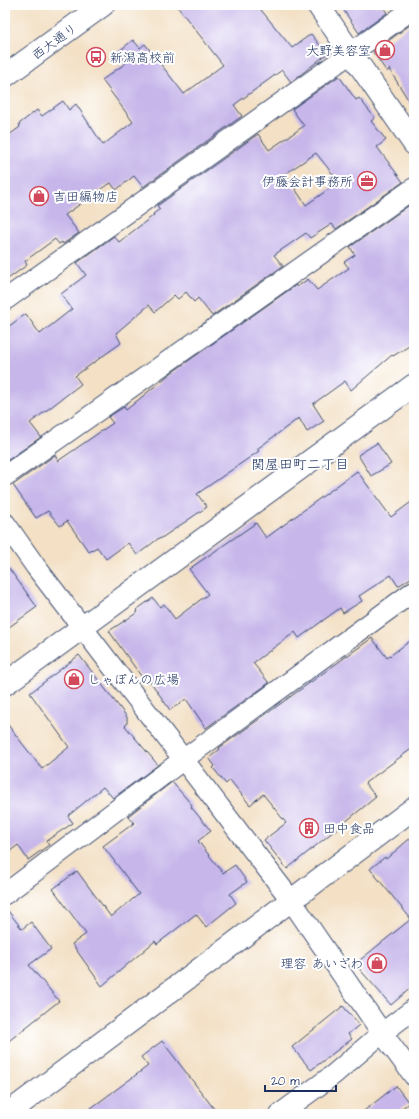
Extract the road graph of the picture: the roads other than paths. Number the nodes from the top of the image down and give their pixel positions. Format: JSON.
{"nodes":[{"id":1,"x":103,"y":5,"type":"edge"},
{"id":2,"x":318,"y":5,"type":"edge"},
{"id":3,"x":414,"y":8,"type":"edge"},
{"id":4,"x":352,"y":54,"type":"junction"},
{"id":5,"x":5,"y":76,"type":"edge"},
{"id":6,"x":414,"y":144,"type":"edge"},
{"id":7,"x":414,"y":188,"type":"edge"},
{"id":8,"x":5,"y":300,"type":"edge"},
{"id":9,"x":414,"y":385,"type":"edge"},
{"id":10,"x":5,"y":476,"type":"edge"},
{"id":11,"x":5,"y":523,"type":"edge"},
{"id":12,"x":414,"y":591,"type":"edge"},
{"id":13,"x":82,"y":627,"type":"junction"},
{"id":14,"x":5,"y":684,"type":"edge"},
{"id":15,"x":184,"y":760,"type":"junction"},
{"id":16,"x":414,"y":808,"type":"edge"},
{"id":17,"x":5,"y":894,"type":"edge"},
{"id":18,"x":291,"y":900,"type":"junction"},
{"id":19,"x":414,"y":1009,"type":"edge"},
{"id":20,"x":382,"y":1034,"type":"junction"},
{"id":21,"x":414,"y":1076,"type":"edge"},
{"id":22,"x":6,"y":1114,"type":"edge"},
{"id":23,"x":280,"y":1114,"type":"edge"}],
"edges":[{"from":1,"to":5,"type":"main road","name":"西大通り"},
{"from":2,"to":4,"type":"main road"},
{"from":3,"to":4,"type":"street"},
{"from":4,"to":6,"type":"main road"},
{"from":4,"to":8,"type":"street"},
{"from":7,"to":10,"type":"street"},
{"from":9,"to":13,"type":"main road"},
{"from":11,"to":13,"type":"street"},
{"from":12,"to":15,"type":"street"},
{"from":13,"to":14,"type":"main road"},
{"from":13,"to":15,"type":"street"},
{"from":15,"to":17,"type":"street"},
{"from":15,"to":18,"type":"street"},
{"from":16,"to":18,"type":"main road"},
{"from":18,"to":20,"type":"street"},
{"from":18,"to":22,"type":"main road"},
{"from":19,"to":20,"type":"street"},
{"from":20,"to":21,"type":"street"},
{"from":20,"to":23,"type":"street"}]}
